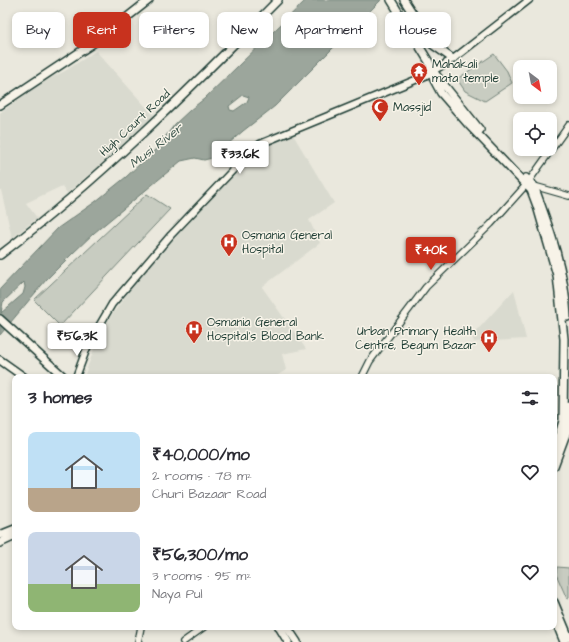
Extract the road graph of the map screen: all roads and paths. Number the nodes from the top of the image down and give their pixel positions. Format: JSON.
{"nodes":[{"id":1,"x":148,"y":0,"type":"edge"},
{"id":2,"x":278,"y":0,"type":"edge"},
{"id":3,"x":391,"y":0,"type":"edge"},
{"id":4,"x":404,"y":0,"type":"edge"},
{"id":5,"x":529,"y":0,"type":"edge"},
{"id":6,"x":411,"y":12,"type":"edge"},
{"id":7,"x":429,"y":48,"type":"edge"},
{"id":8,"x":437,"y":48,"type":"edge"},
{"id":9,"x":423,"y":53,"type":"junction"},
{"id":10,"x":453,"y":59,"type":"junction"},
{"id":11,"x":433,"y":71,"type":"junction"},
{"id":12,"x":0,"y":105,"type":"edge"},
{"id":13,"x":569,"y":125,"type":"edge"},
{"id":14,"x":530,"y":184,"type":"junction"},
{"id":15,"x":569,"y":196,"type":"edge"},
{"id":16,"x":0,"y":255,"type":"edge"},
{"id":17,"x":0,"y":319,"type":"edge"},
{"id":18,"x":91,"y":341,"type":"junction"},
{"id":19,"x":569,"y":353,"type":"edge"},
{"id":20,"x":0,"y":360,"type":"edge"},
{"id":21,"x":20,"y":374,"type":"edge"},
{"id":22,"x":61,"y":374,"type":"edge"},
{"id":23,"x":77,"y":374,"type":"edge"},
{"id":24,"x":82,"y":374,"type":"edge"},
{"id":25,"x":364,"y":374,"type":"edge"},
{"id":26,"x":566,"y":397,"type":"edge"},
{"id":27,"x":569,"y":406,"type":"edge"},
{"id":28,"x":557,"y":442,"type":"edge"},
{"id":29,"x":557,"y":458,"type":"edge"},
{"id":30,"x":12,"y":530,"type":"edge"},
{"id":31,"x":0,"y":535,"type":"edge"},
{"id":32,"x":12,"y":537,"type":"edge"},
{"id":33,"x":0,"y":543,"type":"edge"},
{"id":34,"x":557,"y":609,"type":"edge"},
{"id":35,"x":557,"y":625,"type":"edge"},
{"id":36,"x":140,"y":630,"type":"edge"},
{"id":37,"x":200,"y":630,"type":"edge"},
{"id":38,"x":281,"y":630,"type":"edge"},
{"id":39,"x":289,"y":630,"type":"edge"},
{"id":40,"x":569,"y":638,"type":"edge"},
{"id":41,"x":138,"y":642,"type":"edge"},
{"id":42,"x":183,"y":642,"type":"edge"},
{"id":43,"x":288,"y":642,"type":"edge"},
{"id":44,"x":297,"y":642,"type":"edge"},
{"id":45,"x":564,"y":642,"type":"edge"}],
"edges":[{"from":1,"to":12,"type":"main road"},
{"from":2,"to":16,"type":"main road","name":"High Court Road"},
{"from":3,"to":9,"type":"main road"},
{"from":4,"to":6,"type":"main road"},
{"from":5,"to":10,"type":"main road"},
{"from":7,"to":9,"type":"main road"},
{"from":8,"to":10,"type":"main road"},
{"from":9,"to":11,"type":"main road"},
{"from":10,"to":11,"type":"main road"},
{"from":11,"to":14,"type":"main road"},
{"from":11,"to":18,"type":"main road"},
{"from":13,"to":14,"type":"street"},
{"from":14,"to":15,"type":"street"},
{"from":14,"to":19,"type":"main road"},
{"from":14,"to":25,"type":"street"},
{"from":14,"to":26,"type":"main road"},
{"from":17,"to":22,"type":"main road"},
{"from":18,"to":23,"type":"main road"},
{"from":18,"to":24,"type":"main road"},
{"from":20,"to":21,"type":"main road"},
{"from":26,"to":28,"type":"main road"},
{"from":27,"to":29,"type":"main road"},
{"from":30,"to":31,"type":"main road"},
{"from":32,"to":33,"type":"main road"},
{"from":34,"to":40,"type":"main road"},
{"from":35,"to":45,"type":"main road"},
{"from":36,"to":41,"type":"street"},
{"from":37,"to":42,"type":"street"},
{"from":38,"to":43,"type":"main road"},
{"from":39,"to":44,"type":"main road"}]}
